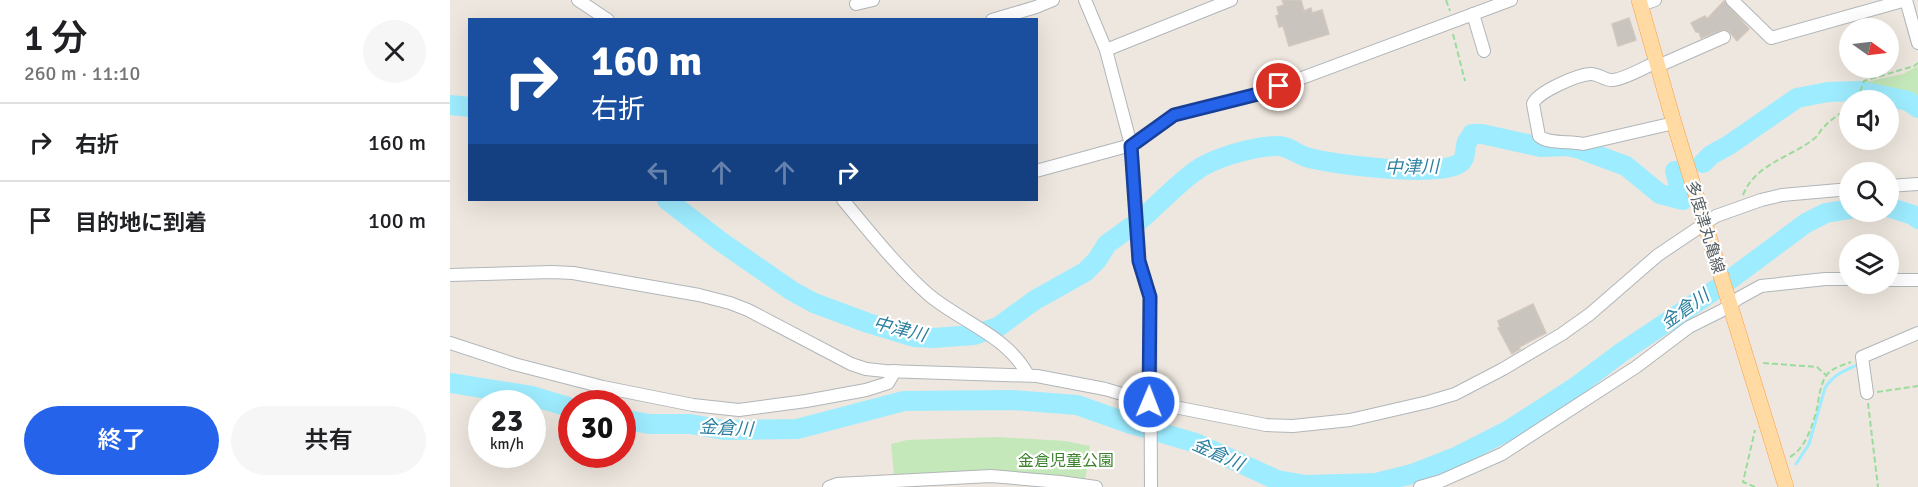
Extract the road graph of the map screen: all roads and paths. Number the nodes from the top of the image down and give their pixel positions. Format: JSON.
{"nodes":[{"id":1,"x":578,"y":0,"type":"edge"},
{"id":2,"x":873,"y":0,"type":"edge"},
{"id":3,"x":1053,"y":0,"type":"edge"},
{"id":4,"x":1084,"y":0,"type":"edge"},
{"id":5,"x":1231,"y":0,"type":"edge"},
{"id":6,"x":1446,"y":0,"type":"edge"},
{"id":7,"x":1511,"y":0,"type":"edge"},
{"id":8,"x":1732,"y":0,"type":"edge"},
{"id":9,"x":1645,"y":2,"type":"edge"},
{"id":10,"x":856,"y":4,"type":"dead end"},
{"id":11,"x":1473,"y":14,"type":"junction"},
{"id":12,"x":605,"y":18,"type":"edge"},
{"id":13,"x":999,"y":18,"type":"edge"},
{"id":14,"x":1451,"y":22,"type":"junction"},
{"id":15,"x":1916,"y":26,"type":"edge"},
{"id":16,"x":1724,"y":37,"type":"dead end"},
{"id":17,"x":1918,"y":43,"type":"edge"},
{"id":18,"x":1106,"y":50,"type":"junction"},
{"id":19,"x":1484,"y":51,"type":"dead end"},
{"id":20,"x":1918,"y":63,"type":"edge"},
{"id":21,"x":1658,"y":64,"type":"junction"},
{"id":22,"x":1466,"y":81,"type":"dead end"},
{"id":23,"x":1860,"y":90,"type":"edge"},
{"id":24,"x":1839,"y":116,"type":"edge"},
{"id":25,"x":1674,"y":123,"type":"junction"},
{"id":26,"x":1131,"y":146,"type":"junction"},
{"id":27,"x":1038,"y":170,"type":"edge"},
{"id":28,"x":1918,"y":184,"type":"edge"},
{"id":29,"x":1899,"y":185,"type":"edge"},
{"id":30,"x":1839,"y":190,"type":"edge"},
{"id":31,"x":844,"y":201,"type":"edge"},
{"id":32,"x":1743,"y":206,"type":"junction"},
{"id":33,"x":1705,"y":222,"type":"junction"},
{"id":34,"x":450,"y":274,"type":"edge"},
{"id":35,"x":1839,"y":279,"type":"edge"},
{"id":36,"x":1899,"y":280,"type":"edge"},
{"id":37,"x":1918,"y":280,"type":"edge"},
{"id":38,"x":1730,"y":306,"type":"junction"},
{"id":39,"x":1918,"y":333,"type":"edge"},
{"id":40,"x":450,"y":343,"type":"edge"},
{"id":41,"x":1862,"y":362,"type":"junction"},
{"id":42,"x":1763,"y":363,"type":"dead end"},
{"id":43,"x":895,"y":371,"type":"junction"},
{"id":44,"x":1028,"y":375,"type":"junction"},
{"id":45,"x":1826,"y":375,"type":"junction"},
{"id":46,"x":1918,"y":386,"type":"edge"},
{"id":47,"x":1867,"y":393,"type":"junction"},
{"id":48,"x":1150,"y":406,"type":"junction"},
{"id":49,"x":1756,"y":428,"type":"dead end"},
{"id":50,"x":1779,"y":463,"type":"junction"},
{"id":51,"x":1152,"y":483,"type":"edge"},
{"id":52,"x":829,"y":487,"type":"edge"},
{"id":53,"x":1096,"y":487,"type":"edge"},
{"id":54,"x":1420,"y":487,"type":"edge"},
{"id":55,"x":1755,"y":487,"type":"edge"},
{"id":56,"x":1786,"y":487,"type":"edge"},
{"id":57,"x":1878,"y":487,"type":"edge"}],
"edges":[{"from":1,"to":12,"type":"street"},
{"from":2,"to":10,"type":"street"},
{"from":3,"to":13,"type":"street"},
{"from":4,"to":18,"type":"street"},
{"from":5,"to":18,"type":"street"},
{"from":6,"to":14,"type":"path"},
{"from":7,"to":11,"type":"street"},
{"from":8,"to":15,"type":"street"},
{"from":9,"to":21,"type":"main road","name":"多度津丸亀線"},
{"from":11,"to":14,"type":"street"},
{"from":11,"to":19,"type":"street"},
{"from":14,"to":22,"type":"path"},
{"from":14,"to":26,"type":"street"},
{"from":15,"to":17,"type":"street"},
{"from":16,"to":21,"type":"street"},
{"from":18,"to":26,"type":"street"},
{"from":20,"to":23,"type":"path"},
{"from":21,"to":25,"type":"main road","name":"多度津丸亀線"},
{"from":21,"to":25,"type":"street"},
{"from":24,"to":32,"type":"path"},
{"from":25,"to":33,"type":"main road","name":"多度津丸亀線"},
{"from":26,"to":27,"type":"street"},
{"from":26,"to":48,"type":"street"},
{"from":28,"to":29,"type":"street"},
{"from":30,"to":32,"type":"street"},
{"from":31,"to":44,"type":"street"},
{"from":32,"to":33,"type":"street"},
{"from":33,"to":38,"type":"main road","name":"多度津丸亀線"},
{"from":33,"to":48,"type":"street"},
{"from":34,"to":43,"type":"street"},
{"from":35,"to":38,"type":"street"},
{"from":36,"to":37,"type":"street"},
{"from":38,"to":50,"type":"main road","name":"多度津丸亀線"},
{"from":38,"to":54,"type":"street"},
{"from":39,"to":41,"type":"street"},
{"from":40,"to":43,"type":"street"},
{"from":41,"to":45,"type":"path"},
{"from":41,"to":47,"type":"street"},
{"from":42,"to":45,"type":"path"},
{"from":43,"to":44,"type":"street"},
{"from":44,"to":48,"type":"street"},
{"from":45,"to":50,"type":"path"},
{"from":46,"to":47,"type":"path"},
{"from":47,"to":57,"type":"path"},
{"from":48,"to":51,"type":"street"},
{"from":49,"to":55,"type":"path"},
{"from":50,"to":56,"type":"main road","name":"多度津丸亀線"},
{"from":52,"to":53,"type":"street"}]}
